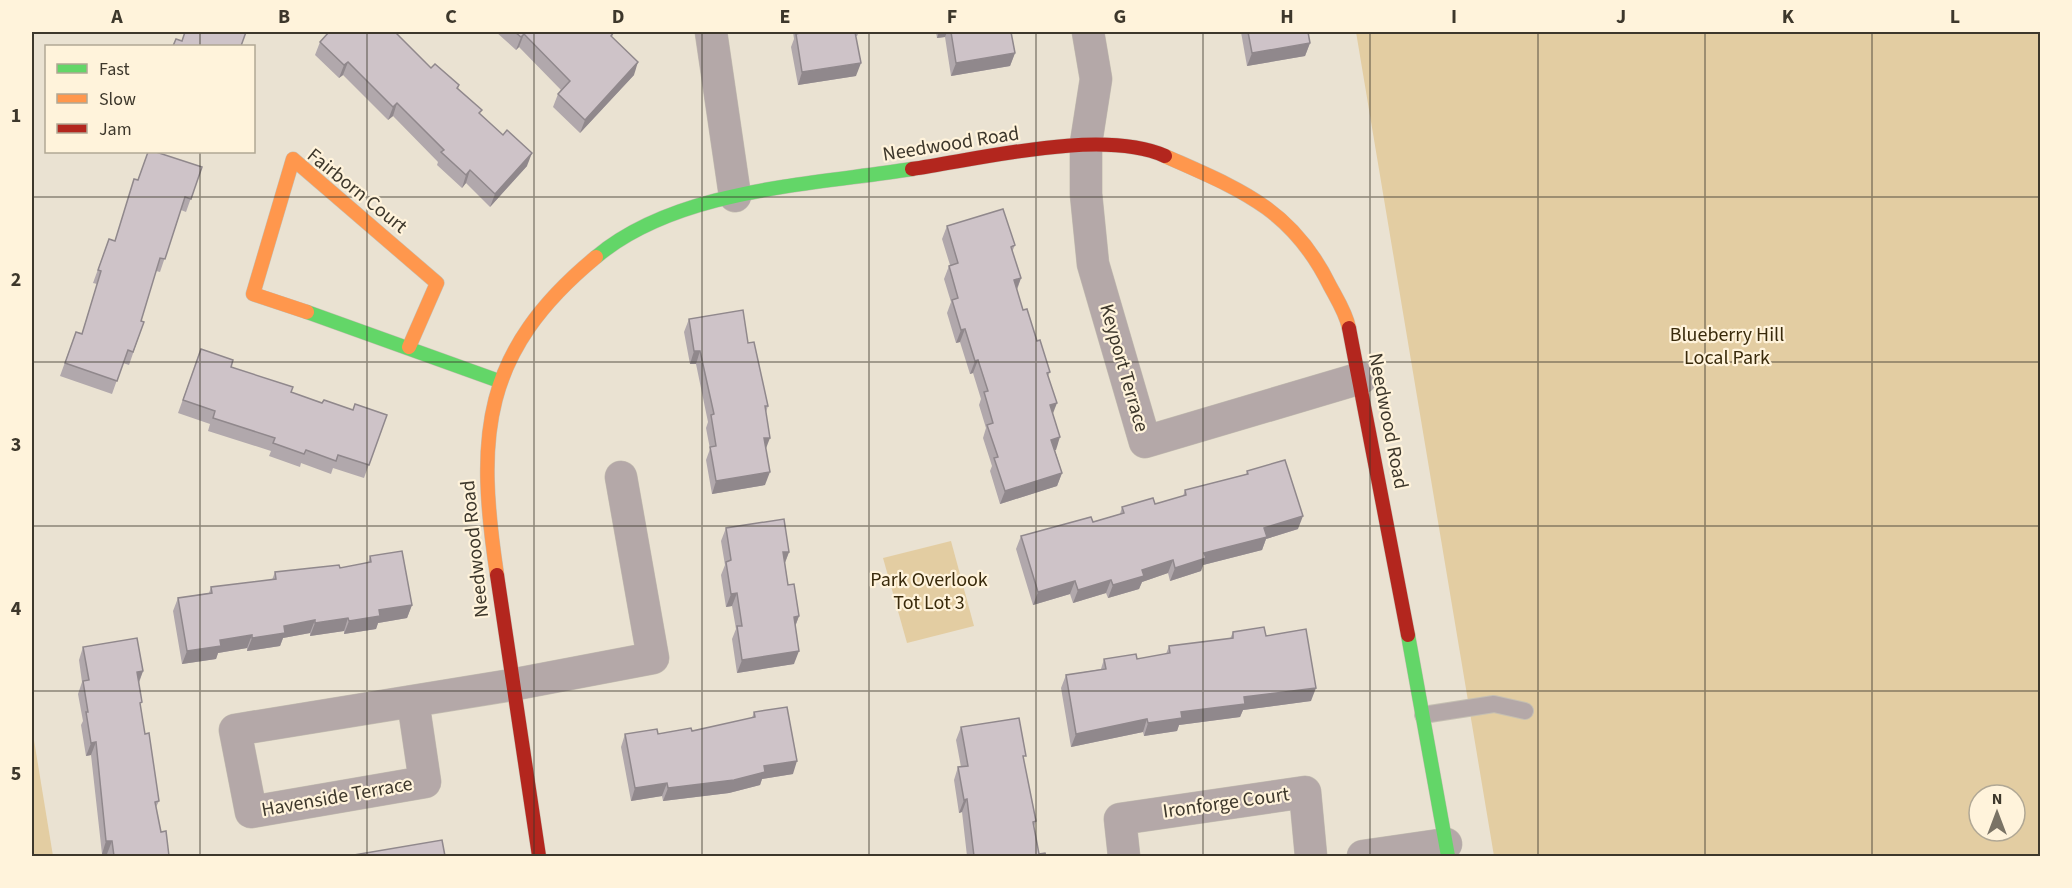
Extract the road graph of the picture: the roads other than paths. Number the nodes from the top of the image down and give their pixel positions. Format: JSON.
{"nodes":[{"id":1,"x":711,"y":32,"type":"edge"},
{"id":2,"x":1088,"y":32,"type":"edge"},
{"id":3,"x":1086,"y":143,"type":"junction"},
{"id":4,"x":735,"y":196,"type":"junction"},
{"id":5,"x":409,"y":347,"type":"junction"},
{"id":6,"x":1361,"y":378,"type":"junction"},
{"id":7,"x":499,"y":381,"type":"junction"},
{"id":8,"x":621,"y":477,"type":"dead end"},
{"id":9,"x":511,"y":685,"type":"junction"},
{"id":10,"x":413,"y":701,"type":"junction"},
{"id":11,"x":1525,"y":711,"type":"dead end"},
{"id":12,"x":1423,"y":715,"type":"junction"},
{"id":13,"x":1447,"y":850,"type":"edge"},
{"id":14,"x":539,"y":856,"type":"edge"},
{"id":15,"x":1124,"y":856,"type":"edge"},
{"id":16,"x":1311,"y":856,"type":"edge"},
{"id":17,"x":1363,"y":856,"type":"edge"}],
"edges":[{"from":1,"to":4,"type":"street"},
{"from":2,"to":3,"type":"street"},
{"from":3,"to":4,"type":"street","name":"Needwood Road"},
{"from":3,"to":6,"type":"street","name":"Needwood Road"},
{"from":3,"to":6,"type":"street","name":"Keyport Terrace"},
{"from":4,"to":7,"type":"street","name":"Needwood Road"},
{"from":5,"to":5,"type":"street","name":"Fairborn Court"},
{"from":5,"to":7,"type":"street","name":"Fairborn Court"},
{"from":6,"to":12,"type":"street","name":"Needwood Road"},
{"from":7,"to":9,"type":"street","name":"Needwood Road"},
{"from":8,"to":9,"type":"street","name":"Havenside Terrace"},
{"from":9,"to":10,"type":"street","name":"Havenside Terrace"},
{"from":9,"to":14,"type":"street","name":"Needwood Road"},
{"from":10,"to":10,"type":"street","name":"Havenside Terrace"},
{"from":11,"to":12,"type":"lane"},
{"from":12,"to":13,"type":"street","name":"Needwood Road"},
{"from":13,"to":17,"type":"street"},
{"from":15,"to":16,"type":"street","name":"Ironforge Court"}]}
